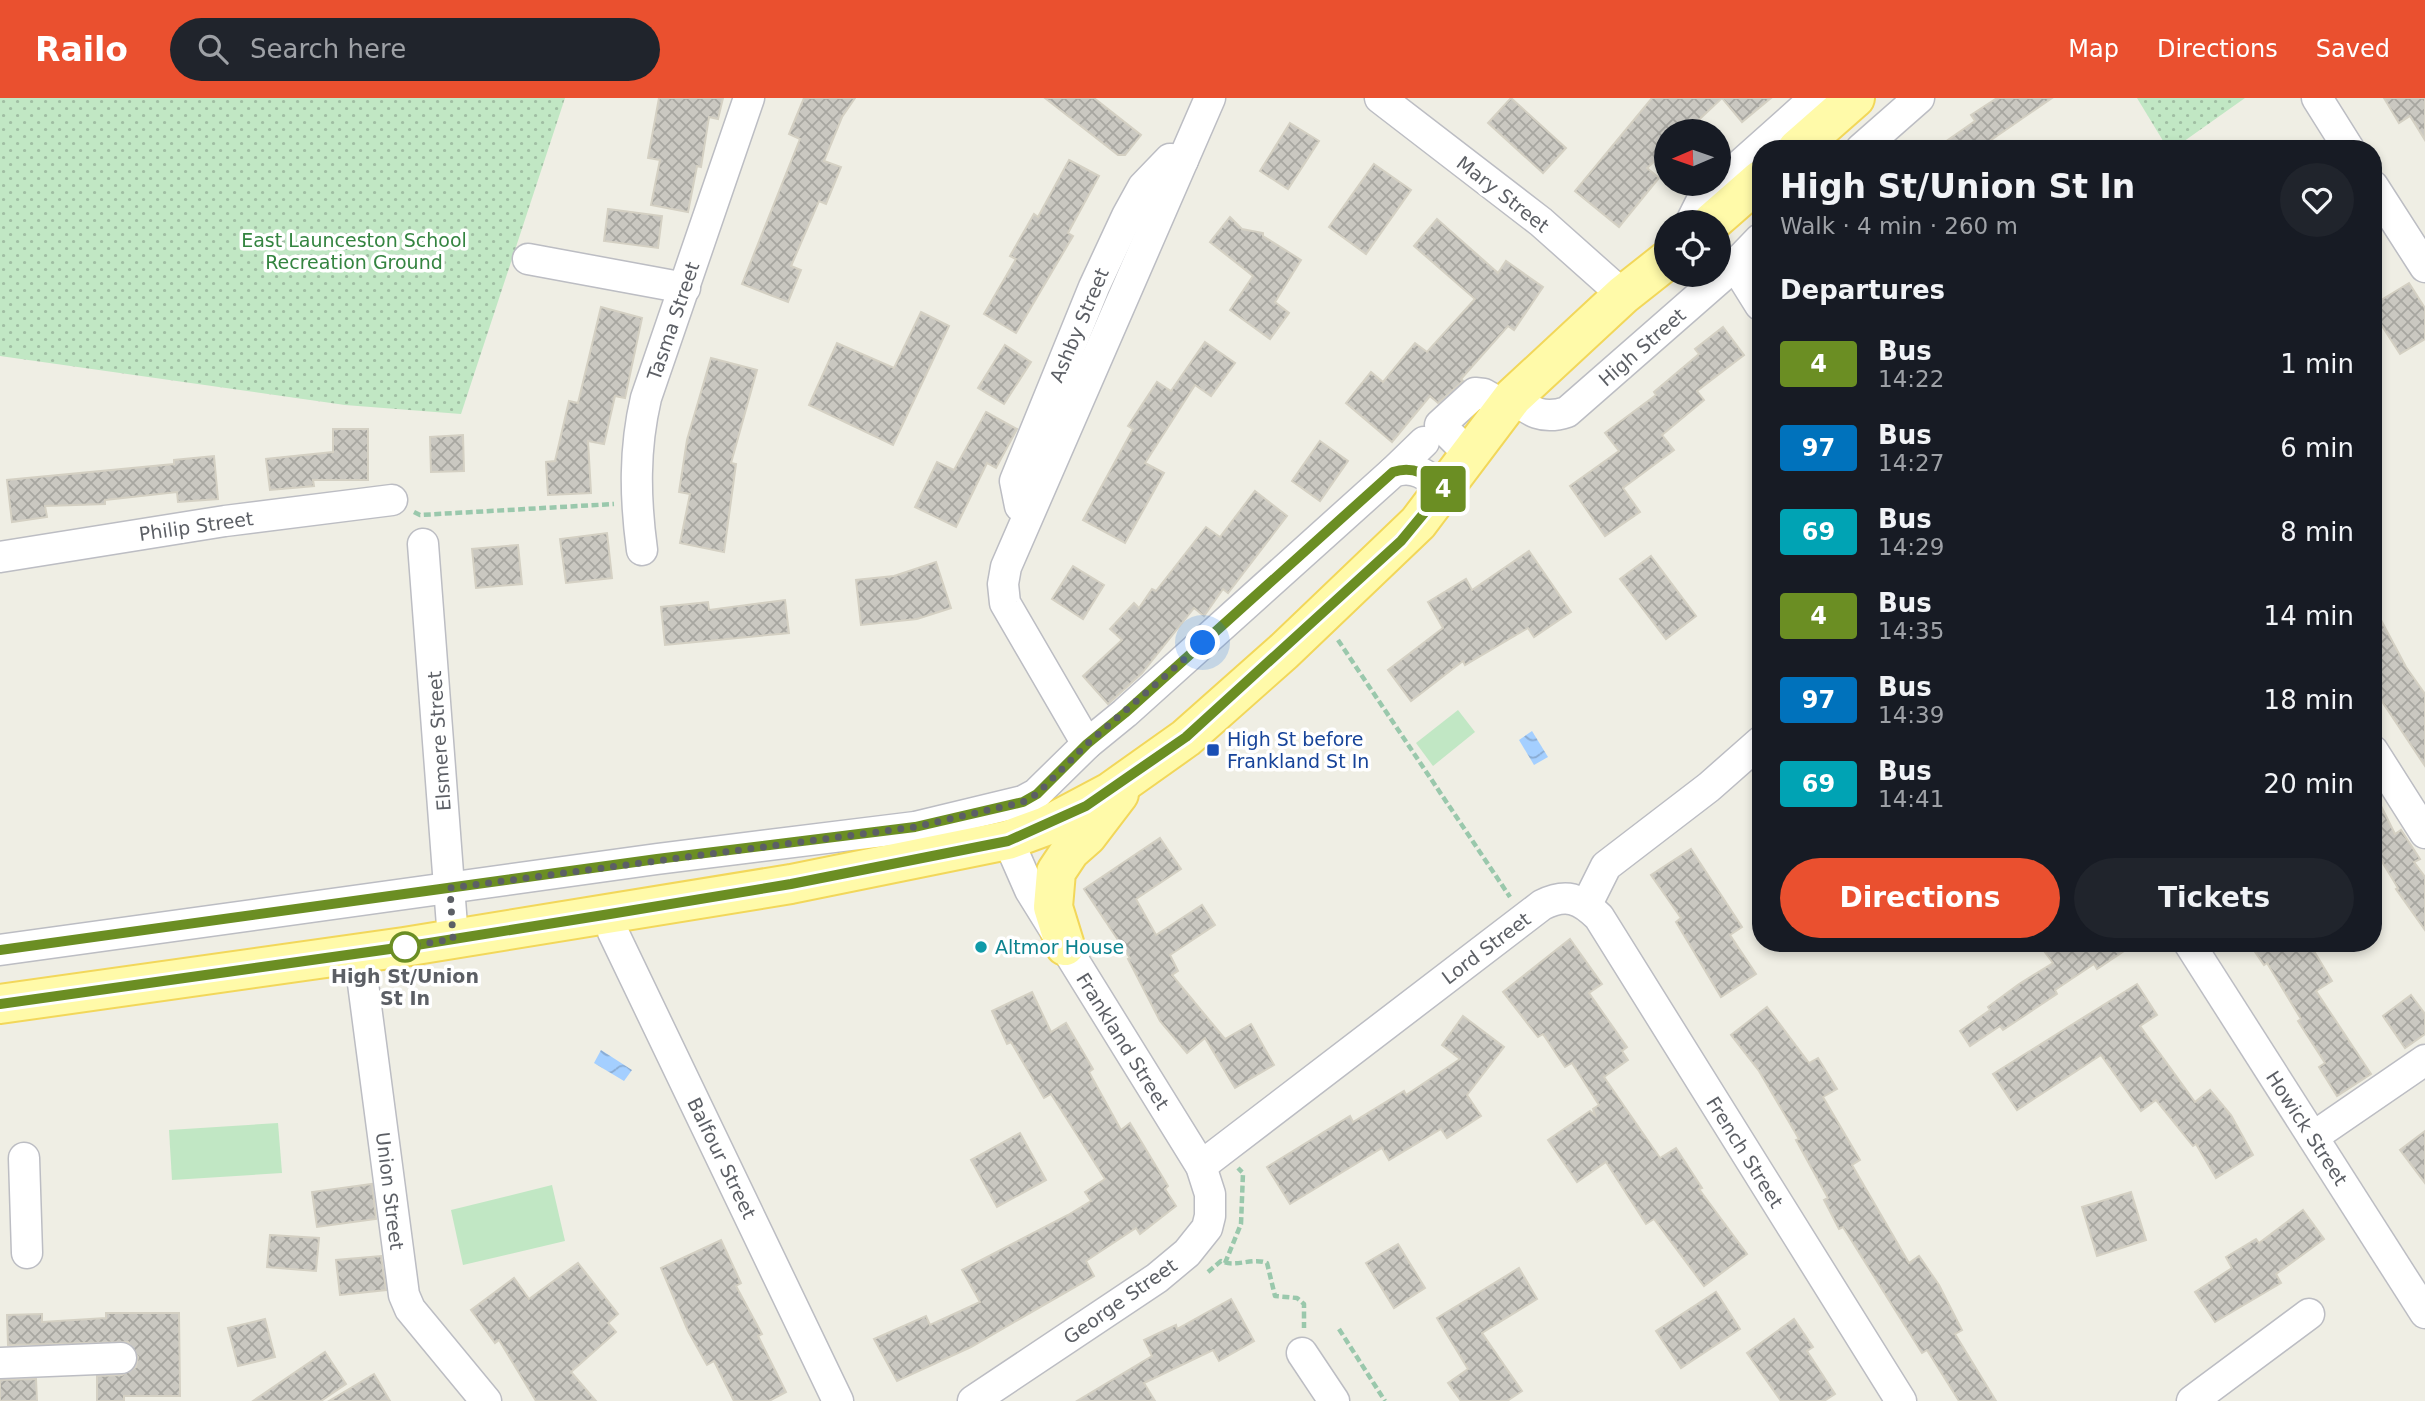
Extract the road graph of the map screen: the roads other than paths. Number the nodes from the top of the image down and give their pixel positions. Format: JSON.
{"nodes":[{"id":1,"x":749,"y":98,"type":"edge"},
{"id":2,"x":1210,"y":98,"type":"edge"},
{"id":3,"x":1815,"y":98,"type":"edge"},
{"id":4,"x":1855,"y":98,"type":"edge"},
{"id":5,"x":1919,"y":98,"type":"edge"},
{"id":6,"x":2317,"y":98,"type":"edge"},
{"id":7,"x":1398,"y":103,"type":"edge"},
{"id":8,"x":1768,"y":140,"type":"edge"},
{"id":9,"x":1807,"y":140,"type":"edge"},
{"id":10,"x":1871,"y":140,"type":"edge"},
{"id":11,"x":2343,"y":140,"type":"edge"},
{"id":12,"x":1752,"y":154,"type":"edge"},
{"id":13,"x":1752,"y":187,"type":"edge"},
{"id":14,"x":2382,"y":200,"type":"edge"},
{"id":15,"x":1697,"y":210,"type":"edge"},
{"id":16,"x":1726,"y":210,"type":"edge"},
{"id":17,"x":1752,"y":247,"type":"edge"},
{"id":18,"x":528,"y":259,"type":"dead end"},
{"id":19,"x":1735,"y":265,"type":"junction"},
{"id":20,"x":2425,"y":267,"type":"edge"},
{"id":21,"x":1654,"y":270,"type":"edge"},
{"id":22,"x":685,"y":288,"type":"junction"},
{"id":23,"x":1752,"y":292,"type":"edge"},
{"id":24,"x":1623,"y":295,"type":"junction"},
{"id":25,"x":1509,"y":401,"type":"junction"},
{"id":26,"x":1432,"y":434,"type":"junction"},
{"id":27,"x":1469,"y":454,"type":"junction"},
{"id":28,"x":1393,"y":472,"type":"junction"},
{"id":29,"x":1444,"y":489,"type":"junction"},
{"id":30,"x":392,"y":500,"type":"road end"},
{"id":31,"x":423,"y":544,"type":"dead end"},
{"id":32,"x":642,"y":550,"type":"dead end"},
{"id":33,"x":0,"y":557,"type":"edge"},
{"id":34,"x":1087,"y":744,"type":"junction"},
{"id":35,"x":1752,"y":748,"type":"edge"},
{"id":36,"x":2382,"y":765,"type":"edge"},
{"id":37,"x":1133,"y":775,"type":"junction"},
{"id":38,"x":2425,"y":833,"type":"edge"},
{"id":39,"x":1008,"y":841,"type":"junction"},
{"id":40,"x":657,"y":859,"type":"junction"},
{"id":41,"x":450,"y":888,"type":"junction"},
{"id":42,"x":1587,"y":904,"type":"junction"},
{"id":43,"x":666,"y":905,"type":"junction"},
{"id":44,"x":610,"y":914,"type":"junction"},
{"id":45,"x":453,"y":939,"type":"junction"},
{"id":46,"x":1065,"y":946,"type":"junction"},
{"id":47,"x":0,"y":950,"type":"edge"},
{"id":48,"x":2195,"y":952,"type":"edge"},
{"id":49,"x":359,"y":953,"type":"junction"},
{"id":50,"x":0,"y":1004,"type":"edge"},
{"id":51,"x":2425,"y":1060,"type":"edge"},
{"id":52,"x":2313,"y":1137,"type":"junction"},
{"id":53,"x":24,"y":1158,"type":"dead end"},
{"id":54,"x":1201,"y":1166,"type":"junction"},
{"id":55,"x":27,"y":1253,"type":"dead end"},
{"id":56,"x":2425,"y":1313,"type":"edge"},
{"id":57,"x":2309,"y":1314,"type":"dead end"},
{"id":58,"x":1302,"y":1353,"type":"road end"},
{"id":59,"x":121,"y":1358,"type":"dead end"},
{"id":60,"x":0,"y":1363,"type":"edge"},
{"id":61,"x":486,"y":1401,"type":"edge"},
{"id":62,"x":838,"y":1401,"type":"edge"},
{"id":63,"x":973,"y":1401,"type":"edge"},
{"id":64,"x":1334,"y":1401,"type":"edge"},
{"id":65,"x":1901,"y":1401,"type":"edge"},
{"id":66,"x":2192,"y":1401,"type":"edge"}],
"edges":[{"from":1,"to":22,"type":"street","name":"Tasma Street"},
{"from":2,"to":34,"type":"street","name":"Ashby Street"},
{"from":3,"to":8,"type":"street"},
{"from":4,"to":9,"type":"main road"},
{"from":5,"to":10,"type":"street"},
{"from":6,"to":11,"type":"street"},
{"from":7,"to":24,"type":"street","name":"Mary Street"},
{"from":12,"to":15,"type":"street"},
{"from":13,"to":16,"type":"main road"},
{"from":14,"to":20,"type":"street"},
{"from":17,"to":19,"type":"street","name":"High Street"},
{"from":18,"to":22,"type":"street"},
{"from":19,"to":23,"type":"street"},
{"from":19,"to":25,"type":"street","name":"High Street"},
{"from":21,"to":24,"type":"main road"},
{"from":22,"to":32,"type":"street","name":"Tasma Street"},
{"from":24,"to":25,"type":"main road"},
{"from":25,"to":26,"type":"street","name":"High Street"},
{"from":25,"to":27,"type":"main road"},
{"from":26,"to":27,"type":"street"},
{"from":26,"to":28,"type":"street"},
{"from":27,"to":29,"type":"main road"},
{"from":28,"to":29,"type":"street"},
{"from":28,"to":34,"type":"street"},
{"from":29,"to":37,"type":"main road"},
{"from":30,"to":33,"type":"street","name":"Philip Street"},
{"from":31,"to":41,"type":"street","name":"Elsmere Street"},
{"from":34,"to":40,"type":"street"},
{"from":35,"to":42,"type":"street"},
{"from":36,"to":38,"type":"street"},
{"from":37,"to":39,"type":"main road"},
{"from":37,"to":46,"type":"main road"},
{"from":39,"to":43,"type":"main road"},
{"from":39,"to":46,"type":"street","name":"Frankland Street"},
{"from":40,"to":41,"type":"street"},
{"from":40,"to":43,"type":"street"},
{"from":41,"to":45,"type":"street","name":"Elsmere Street"},
{"from":41,"to":47,"type":"street"},
{"from":42,"to":54,"type":"street","name":"Lord Street"},
{"from":42,"to":65,"type":"street","name":"French Street"},
{"from":43,"to":44,"type":"main road"},
{"from":44,"to":45,"type":"main road"},
{"from":44,"to":62,"type":"street","name":"Balfour Street"},
{"from":45,"to":49,"type":"main road"},
{"from":46,"to":54,"type":"street","name":"Frankland Street"},
{"from":48,"to":52,"type":"street","name":"Howick Street"},
{"from":49,"to":50,"type":"main road"},
{"from":49,"to":61,"type":"street","name":"Union Street"},
{"from":51,"to":52,"type":"street"},
{"from":52,"to":56,"type":"street","name":"Howick Street"},
{"from":53,"to":55,"type":"street"},
{"from":54,"to":63,"type":"street","name":"George Street"},
{"from":57,"to":66,"type":"street"},
{"from":58,"to":64,"type":"street"},
{"from":59,"to":60,"type":"street"}]}
